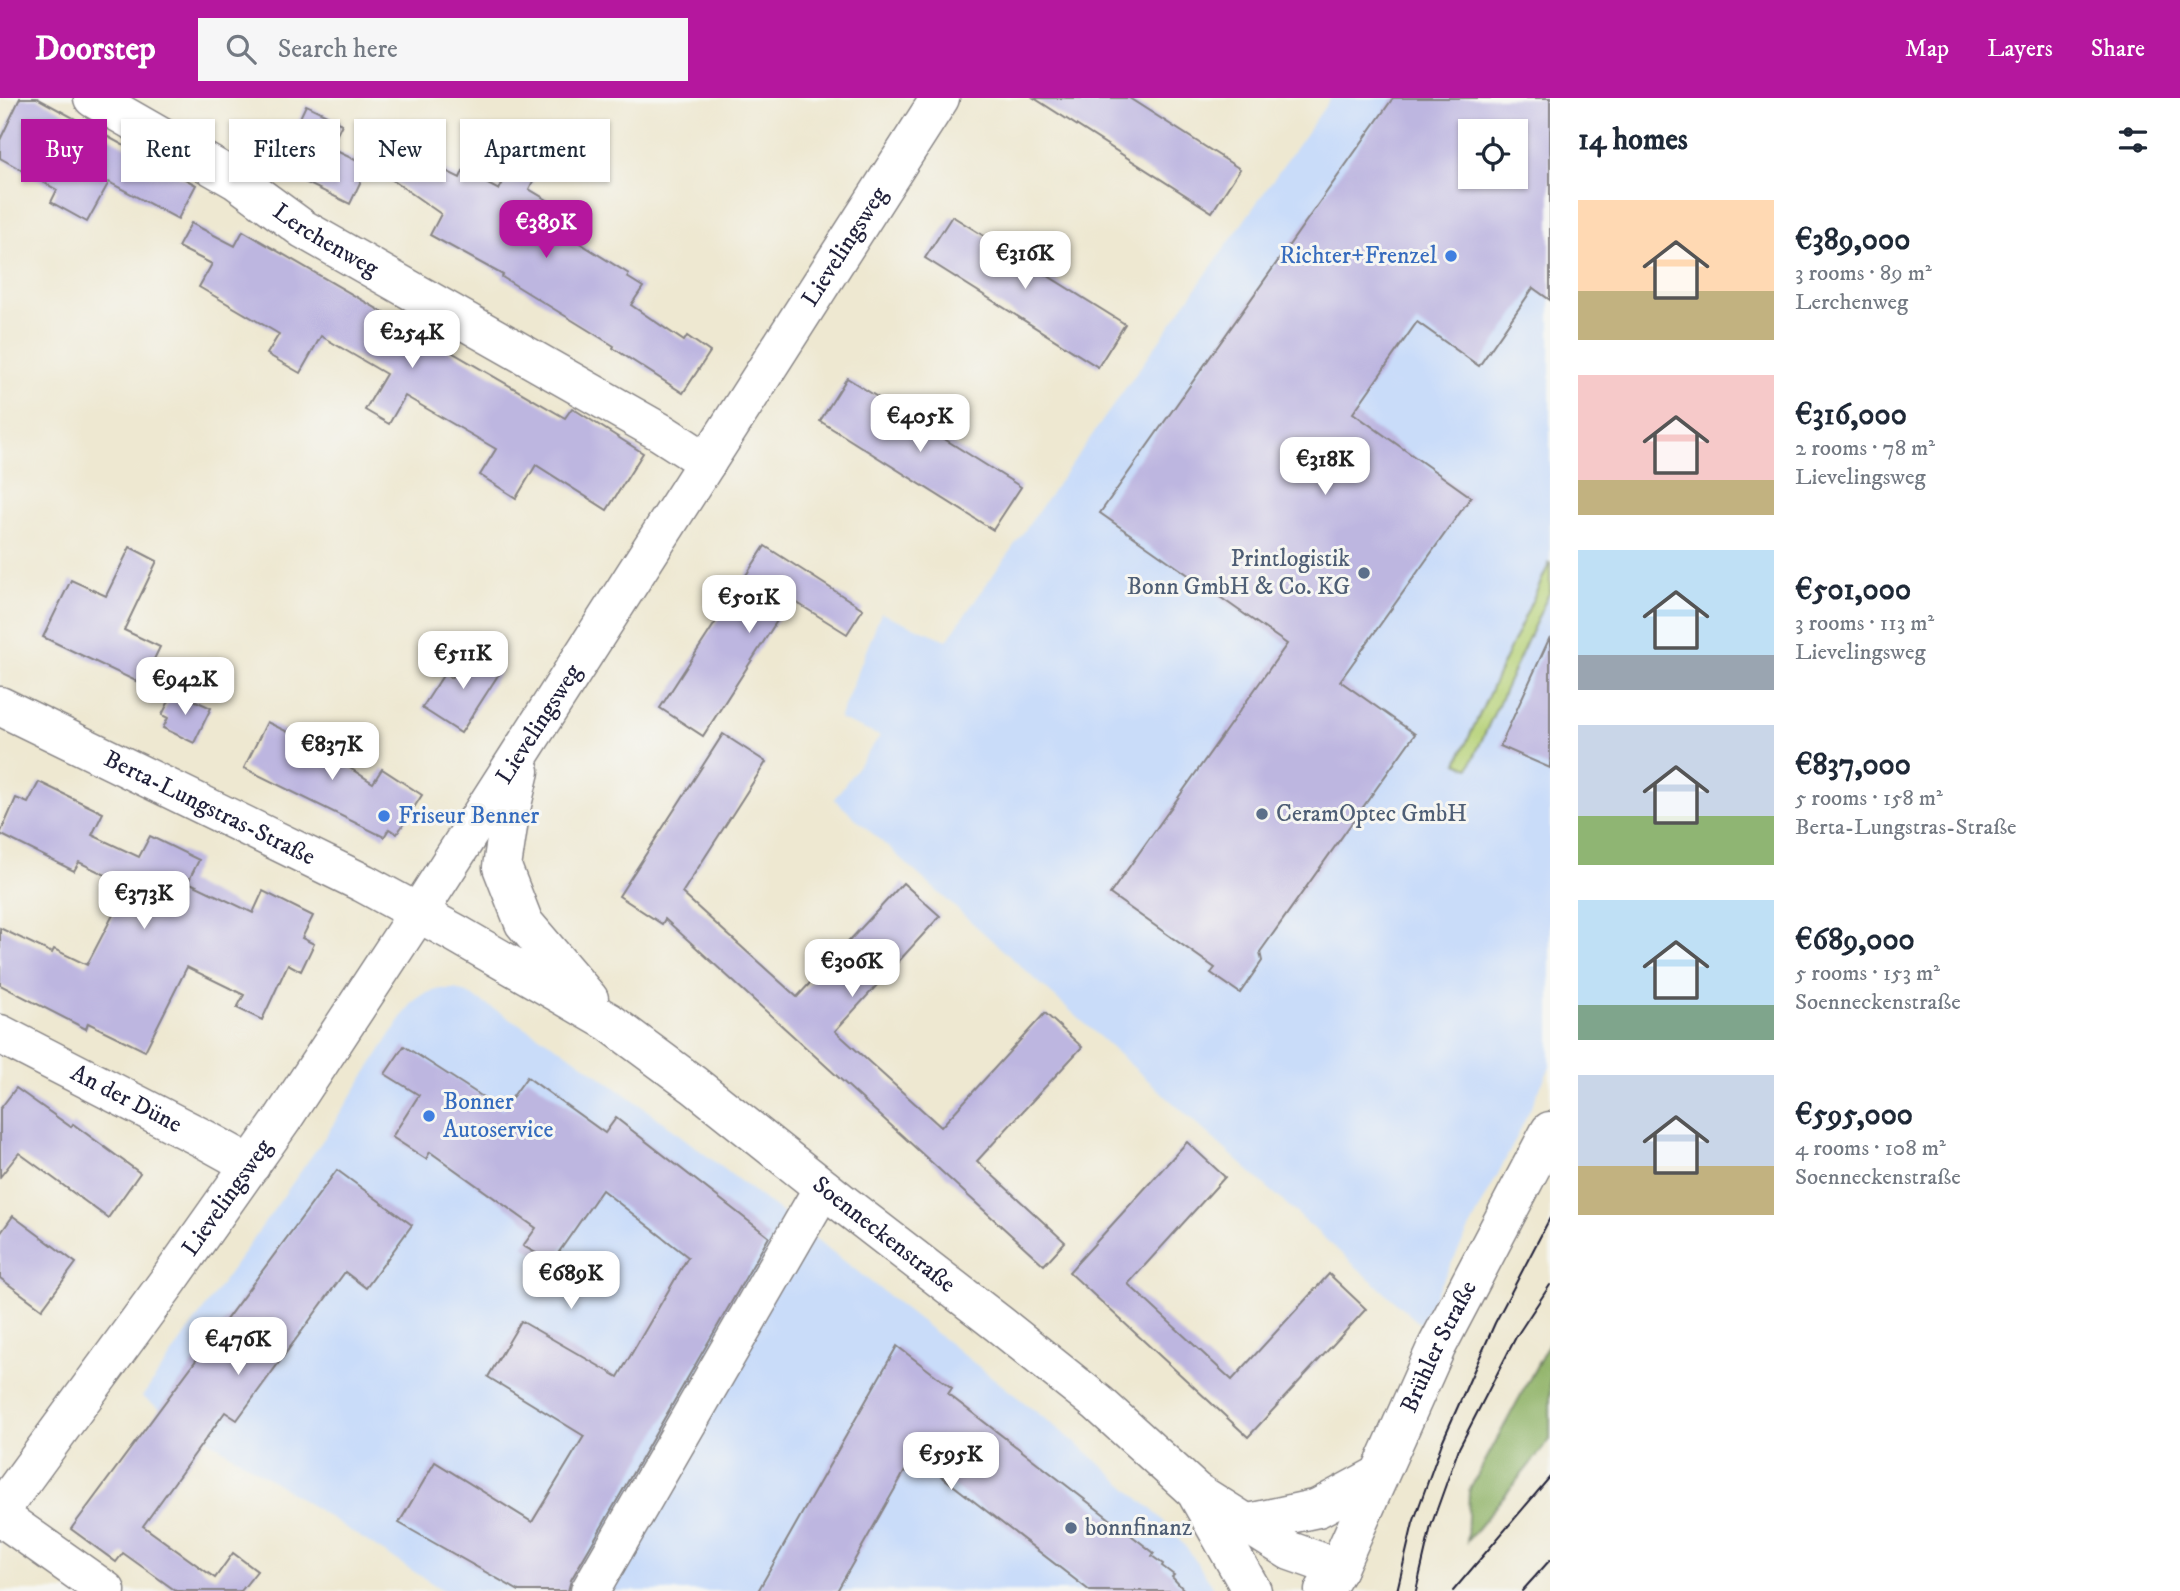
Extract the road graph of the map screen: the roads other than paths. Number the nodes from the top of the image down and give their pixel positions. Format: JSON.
{"nodes":[{"id":1,"x":93,"y":98,"type":"edge"},
{"id":2,"x":940,"y":98,"type":"edge"},
{"id":3,"x":707,"y":461,"type":"junction"},
{"id":4,"x":0,"y":706,"type":"edge"},
{"id":5,"x":526,"y":744,"type":"junction"},
{"id":6,"x":418,"y":913,"type":"junction"},
{"id":7,"x":609,"y":1023,"type":"junction"},
{"id":8,"x":0,"y":1034,"type":"edge"},
{"id":9,"x":1550,"y":1131,"type":"edge"},
{"id":10,"x":251,"y":1165,"type":"junction"},
{"id":11,"x":823,"y":1188,"type":"junction"},
{"id":12,"x":1377,"y":1476,"type":"junction"},
{"id":13,"x":1195,"y":1491,"type":"junction"},
{"id":14,"x":0,"y":1511,"type":"edge"},
{"id":15,"x":0,"y":1516,"type":"edge"},
{"id":16,"x":1244,"y":1524,"type":"junction"},
{"id":17,"x":1334,"y":1583,"type":"edge"},
{"id":18,"x":106,"y":1591,"type":"edge"},
{"id":19,"x":590,"y":1591,"type":"edge"},
{"id":20,"x":1252,"y":1591,"type":"edge"}],
"edges":[{"from":1,"to":3,"type":"street","name":"Lerchenweg"},
{"from":2,"to":3,"type":"street","name":"Lievelingsweg"},
{"from":3,"to":5,"type":"street","name":"Lievelingsweg"},
{"from":4,"to":6,"type":"street","name":"Berta-Lungstras-Straße"},
{"from":5,"to":6,"type":"street","name":"Lievelingsweg"},
{"from":5,"to":7,"type":"street"},
{"from":6,"to":7,"type":"street","name":"Soenneckenstraße"},
{"from":6,"to":10,"type":"street","name":"Lievelingsweg"},
{"from":7,"to":11,"type":"street","name":"Soenneckenstraße"},
{"from":8,"to":10,"type":"street","name":"An der Düne"},
{"from":9,"to":12,"type":"street","name":"Brühler Straße"},
{"from":10,"to":14,"type":"street","name":"Lievelingsweg"},
{"from":11,"to":13,"type":"street","name":"Soenneckenstraße"},
{"from":11,"to":19,"type":"street"},
{"from":12,"to":16,"type":"street"},
{"from":12,"to":17,"type":"street","name":"Brühler Straße"},
{"from":13,"to":16,"type":"street","name":"Soenneckenstraße"},
{"from":13,"to":20,"type":"street"},
{"from":15,"to":18,"type":"street"},
{"from":16,"to":17,"type":"street","name":"Soenneckenstraße"}]}
